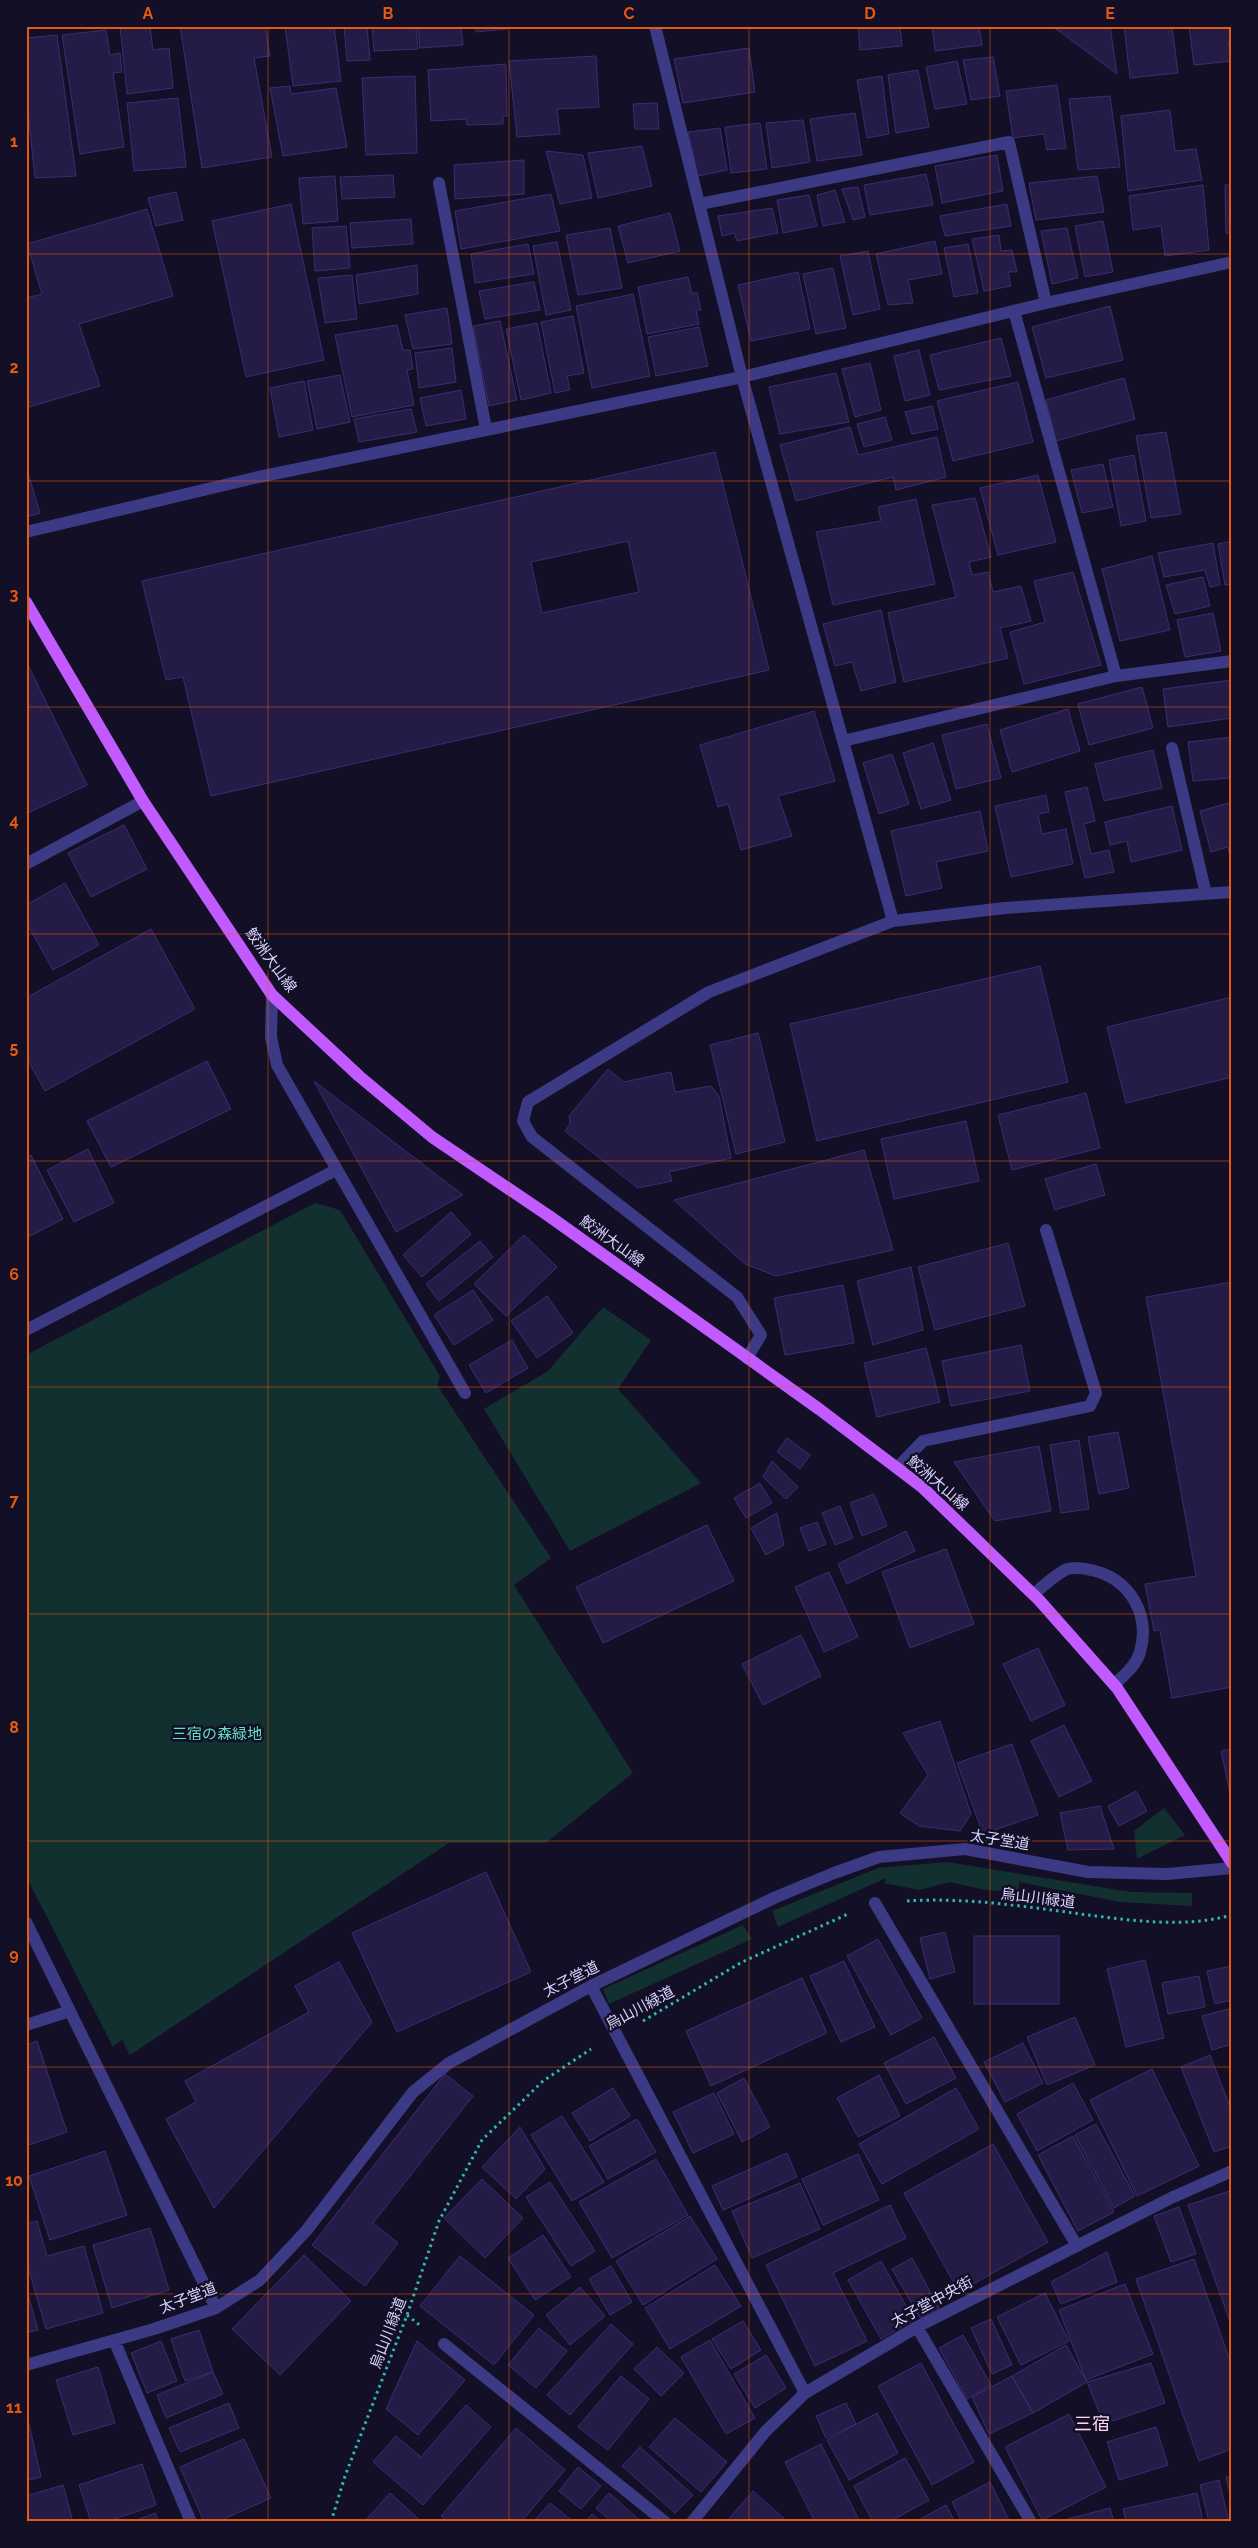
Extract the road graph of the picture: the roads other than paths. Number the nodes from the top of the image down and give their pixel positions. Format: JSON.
{"nodes":[{"id":1,"x":655,"y":26,"type":"edge"},
{"id":2,"x":440,"y":183,"type":"dead end"},
{"id":3,"x":700,"y":204,"type":"junction"},
{"id":4,"x":1232,"y":262,"type":"edge"},
{"id":5,"x":1046,"y":303,"type":"junction"},
{"id":6,"x":1014,"y":311,"type":"junction"},
{"id":7,"x":742,"y":377,"type":"junction"},
{"id":8,"x":486,"y":430,"type":"junction"},
{"id":9,"x":26,"y":532,"type":"edge"},
{"id":10,"x":26,"y":602,"type":"edge"},
{"id":11,"x":1232,"y":661,"type":"edge"},
{"id":12,"x":1116,"y":676,"type":"junction"},
{"id":13,"x":843,"y":741,"type":"junction"},
{"id":14,"x":1172,"y":748,"type":"dead end"},
{"id":15,"x":143,"y":801,"type":"junction"},
{"id":16,"x":26,"y":864,"type":"edge"},
{"id":17,"x":1232,"y":892,"type":"edge"},
{"id":18,"x":1206,"y":894,"type":"junction"},
{"id":19,"x":893,"y":921,"type":"junction"},
{"id":20,"x":272,"y":995,"type":"junction"},
{"id":21,"x":336,"y":1170,"type":"junction"},
{"id":22,"x":1046,"y":1230,"type":"dead end"},
{"id":23,"x":26,"y":1330,"type":"edge"},
{"id":24,"x":747,"y":1358,"type":"junction"},
{"id":25,"x":465,"y":1393,"type":"dead end"},
{"id":26,"x":897,"y":1468,"type":"junction"},
{"id":27,"x":1034,"y":1594,"type":"junction"},
{"id":28,"x":1114,"y":1685,"type":"junction"},
{"id":29,"x":1232,"y":1863,"type":"edge"},
{"id":30,"x":1232,"y":1868,"type":"edge"},
{"id":31,"x":875,"y":1903,"type":"road end"},
{"id":32,"x":26,"y":1922,"type":"edge"},
{"id":33,"x":591,"y":1986,"type":"junction"},
{"id":34,"x":70,"y":2011,"type":"junction"},
{"id":35,"x":26,"y":2025,"type":"edge"},
{"id":36,"x":1232,"y":2172,"type":"edge"},
{"id":37,"x":1077,"y":2246,"type":"junction"},
{"id":38,"x":216,"y":2308,"type":"junction"},
{"id":39,"x":917,"y":2328,"type":"junction"},
{"id":40,"x":114,"y":2340,"type":"junction"},
{"id":41,"x":444,"y":2344,"type":"dead end"},
{"id":42,"x":26,"y":2365,"type":"edge"},
{"id":43,"x":805,"y":2393,"type":"junction"},
{"id":44,"x":190,"y":2522,"type":"edge"},
{"id":45,"x":665,"y":2522,"type":"edge"},
{"id":46,"x":692,"y":2522,"type":"edge"},
{"id":47,"x":1030,"y":2522,"type":"edge"}],
"edges":[{"from":1,"to":3,"type":"street"},
{"from":2,"to":8,"type":"street"},
{"from":3,"to":5,"type":"street"},
{"from":3,"to":7,"type":"street"},
{"from":4,"to":5,"type":"street"},
{"from":5,"to":6,"type":"street"},
{"from":6,"to":7,"type":"street"},
{"from":6,"to":12,"type":"street"},
{"from":7,"to":8,"type":"street"},
{"from":7,"to":13,"type":"street"},
{"from":8,"to":9,"type":"street"},
{"from":10,"to":15,"type":"main road","name":"鮫洲大山線"},
{"from":11,"to":12,"type":"street"},
{"from":12,"to":13,"type":"street"},
{"from":13,"to":19,"type":"street"},
{"from":14,"to":18,"type":"street"},
{"from":15,"to":16,"type":"street"},
{"from":15,"to":20,"type":"main road","name":"鮫洲大山線"},
{"from":17,"to":18,"type":"street"},
{"from":18,"to":19,"type":"street"},
{"from":19,"to":24,"type":"street"},
{"from":20,"to":21,"type":"street"},
{"from":20,"to":24,"type":"main road","name":"鮫洲大山線"},
{"from":21,"to":23,"type":"street"},
{"from":21,"to":25,"type":"street"},
{"from":22,"to":26,"type":"street"},
{"from":24,"to":26,"type":"main road","name":"鮫洲大山線"},
{"from":26,"to":27,"type":"main road","name":"鮫洲大山線"},
{"from":27,"to":28,"type":"main road","name":"鮫洲大山線"},
{"from":27,"to":28,"type":"street"},
{"from":28,"to":29,"type":"main road","name":"鮫洲大山線"},
{"from":30,"to":33,"type":"street","name":"太子堂道"},
{"from":31,"to":37,"type":"street"},
{"from":32,"to":34,"type":"street"},
{"from":33,"to":38,"type":"street","name":"太子堂道"},
{"from":33,"to":43,"type":"street"},
{"from":34,"to":35,"type":"street"},
{"from":34,"to":38,"type":"street"},
{"from":36,"to":37,"type":"street","name":"太子堂中央街"},
{"from":37,"to":39,"type":"street","name":"太子堂中央街"},
{"from":38,"to":40,"type":"street","name":"太子堂道"},
{"from":39,"to":43,"type":"street","name":"太子堂中央街"},
{"from":39,"to":47,"type":"street"},
{"from":40,"to":42,"type":"street","name":"太子堂道"},
{"from":40,"to":44,"type":"street"},
{"from":41,"to":45,"type":"street"},
{"from":43,"to":46,"type":"street","name":"太子堂中央街"}]}
